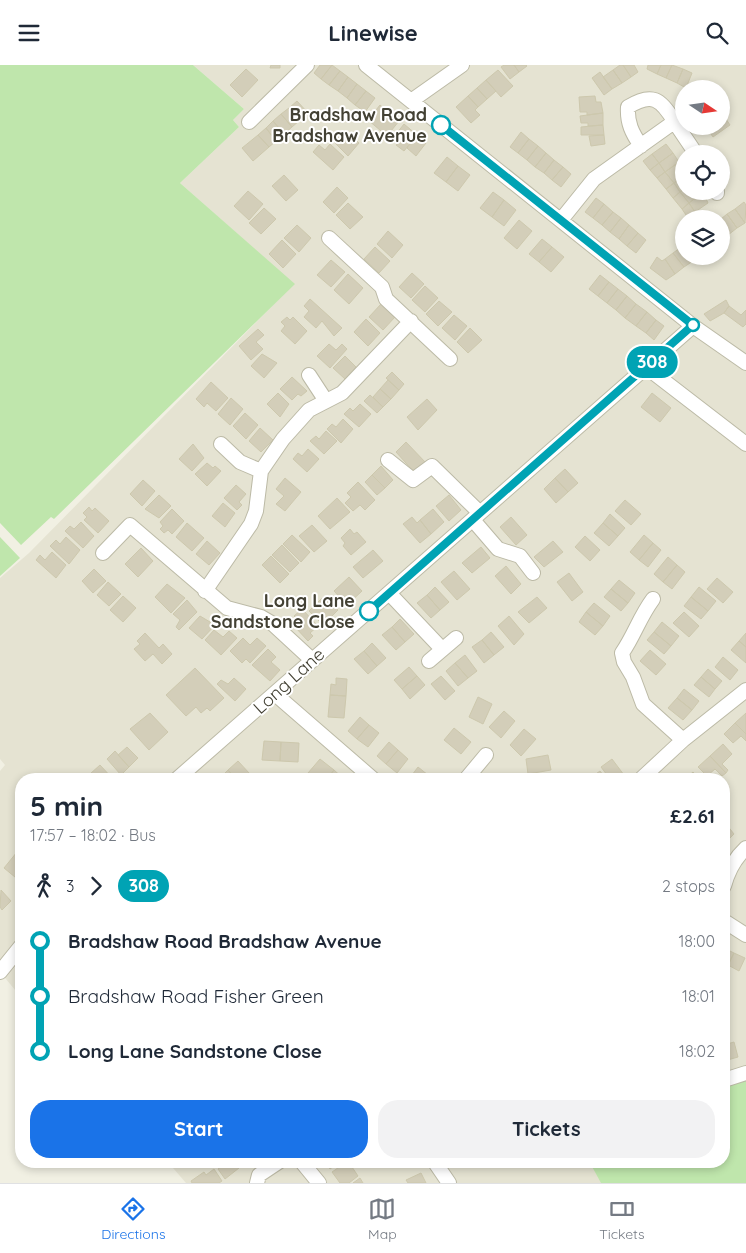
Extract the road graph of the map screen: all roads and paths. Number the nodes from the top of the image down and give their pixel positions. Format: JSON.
{"nodes":[{"id":1,"x":307,"y":65,"type":"edge"},
{"id":2,"x":366,"y":65,"type":"edge"},
{"id":3,"x":462,"y":65,"type":"edge"},
{"id":4,"x":411,"y":101,"type":"junction"},
{"id":5,"x":249,"y":122,"type":"dead end"},
{"id":6,"x":674,"y":122,"type":"junction"},
{"id":7,"x":690,"y":145,"type":"edge"},
{"id":8,"x":641,"y":146,"type":"junction"},
{"id":9,"x":561,"y":220,"type":"junction"},
{"id":10,"x":329,"y":238,"type":"dead end"},
{"id":11,"x":411,"y":321,"type":"junction"},
{"id":12,"x":693,"y":325,"type":"junction"},
{"id":13,"x":450,"y":359,"type":"dead end"},
{"id":14,"x":746,"y":363,"type":"edge"},
{"id":15,"x":646,"y":367,"type":"junction"},
{"id":16,"x":309,"y":375,"type":"dead end"},
{"id":17,"x":326,"y":401,"type":"junction"},
{"id":18,"x":220,"y":444,"type":"dead end"},
{"id":19,"x":746,"y":444,"type":"edge"},
{"id":20,"x":388,"y":460,"type":"dead end"},
{"id":21,"x":261,"y":471,"type":"junction"},
{"id":22,"x":476,"y":516,"type":"junction"},
{"id":23,"x":103,"y":553,"type":"dead end"},
{"id":24,"x":533,"y":573,"type":"dead end"},
{"id":25,"x":205,"y":591,"type":"junction"},
{"id":26,"x":389,"y":593,"type":"junction"},
{"id":27,"x":653,"y":599,"type":"dead end"},
{"id":28,"x":456,"y":638,"type":"dead end"},
{"id":29,"x":442,"y":649,"type":"junction"},
{"id":30,"x":312,"y":660,"type":"junction"},
{"id":31,"x":429,"y":661,"type":"dead end"},
{"id":32,"x":746,"y":690,"type":"edge"},
{"id":33,"x":275,"y":694,"type":"junction"},
{"id":34,"x":683,"y":740,"type":"junction"},
{"id":35,"x":486,"y":755,"type":"dead end"},
{"id":36,"x":185,"y":773,"type":"edge"},
{"id":37,"x":366,"y":773,"type":"edge"},
{"id":38,"x":471,"y":773,"type":"edge"},
{"id":39,"x":647,"y":773,"type":"edge"},
{"id":40,"x":746,"y":848,"type":"edge"},
{"id":41,"x":730,"y":868,"type":"edge"},
{"id":42,"x":730,"y":925,"type":"edge"},
{"id":43,"x":746,"y":935,"type":"edge"},
{"id":44,"x":15,"y":954,"type":"edge"},
{"id":45,"x":0,"y":973,"type":"edge"},
{"id":46,"x":746,"y":1073,"type":"edge"},
{"id":47,"x":730,"y":1078,"type":"edge"},
{"id":48,"x":270,"y":1168,"type":"edge"},
{"id":49,"x":306,"y":1168,"type":"edge"},
{"id":50,"x":439,"y":1168,"type":"edge"},
{"id":51,"x":257,"y":1183,"type":"edge"},
{"id":52,"x":319,"y":1183,"type":"edge"},
{"id":53,"x":449,"y":1183,"type":"edge"}],
"edges":[{"from":1,"to":5,"type":"street"},
{"from":2,"to":4,"type":"street"},
{"from":3,"to":4,"type":"street"},
{"from":4,"to":9,"type":"street"},
{"from":6,"to":7,"type":"street"},
{"from":6,"to":8,"type":"street"},
{"from":6,"to":8,"type":"street"},
{"from":8,"to":9,"type":"street"},
{"from":9,"to":12,"type":"street"},
{"from":10,"to":11,"type":"street"},
{"from":11,"to":13,"type":"street"},
{"from":11,"to":17,"type":"street"},
{"from":12,"to":14,"type":"street"},
{"from":12,"to":15,"type":"street","name":"Long Lane"},
{"from":15,"to":19,"type":"street"},
{"from":15,"to":22,"type":"street","name":"Long Lane"},
{"from":16,"to":17,"type":"street"},
{"from":17,"to":21,"type":"street"},
{"from":18,"to":21,"type":"street"},
{"from":20,"to":22,"type":"street"},
{"from":21,"to":25,"type":"street"},
{"from":22,"to":24,"type":"street"},
{"from":22,"to":26,"type":"street","name":"Long Lane"},
{"from":23,"to":25,"type":"street"},
{"from":25,"to":30,"type":"street"},
{"from":26,"to":29,"type":"street"},
{"from":26,"to":30,"type":"street","name":"Long Lane"},
{"from":27,"to":34,"type":"street"},
{"from":28,"to":29,"type":"street"},
{"from":29,"to":31,"type":"street"},
{"from":30,"to":33,"type":"street","name":"Long Lane"},
{"from":32,"to":34,"type":"street"},
{"from":33,"to":36,"type":"street","name":"Long Lane"},
{"from":33,"to":37,"type":"street"},
{"from":34,"to":39,"type":"street"},
{"from":35,"to":38,"type":"street"},
{"from":40,"to":41,"type":"street"},
{"from":42,"to":43,"type":"street"},
{"from":44,"to":45,"type":"street"},
{"from":46,"to":47,"type":"street"},
{"from":48,"to":51,"type":"street"},
{"from":49,"to":52,"type":"street"},
{"from":50,"to":53,"type":"street"}]}
